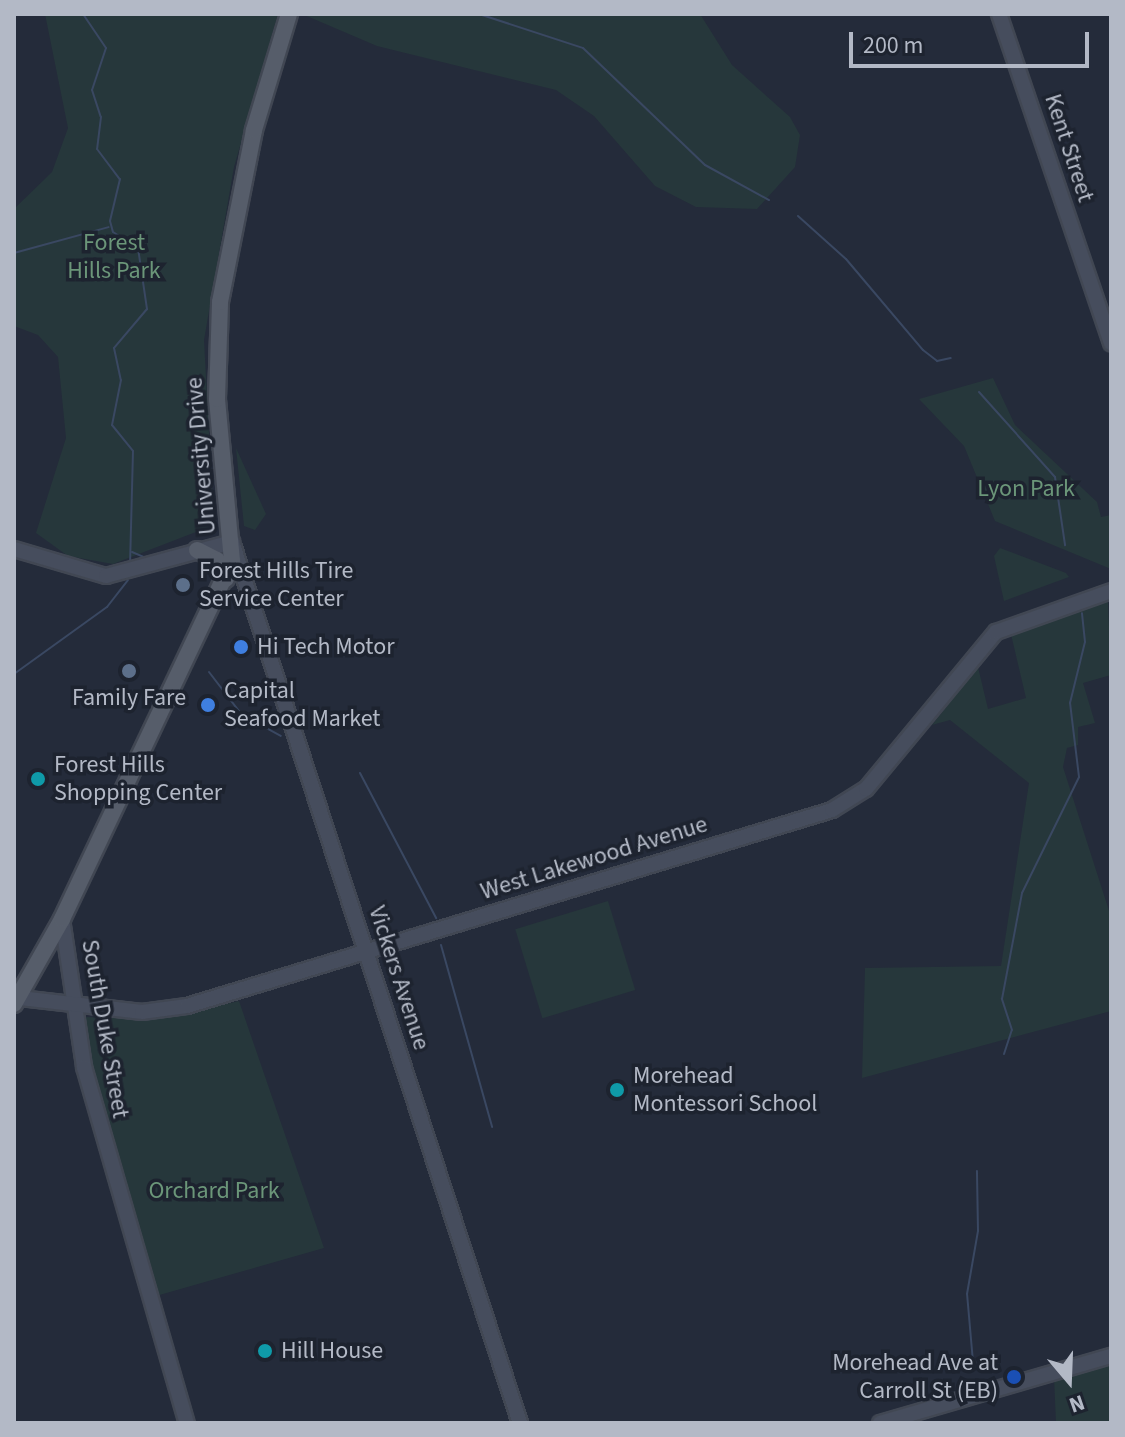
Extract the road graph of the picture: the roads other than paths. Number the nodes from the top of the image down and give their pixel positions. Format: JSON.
{"nodes":[{"id":1,"x":289,"y":14,"type":"edge"},
{"id":2,"x":999,"y":14,"type":"edge"},
{"id":3,"x":1111,"y":343,"type":"edge"},
{"id":4,"x":233,"y":545,"type":"junction"},
{"id":5,"x":21,"y":550,"type":"edge"},
{"id":6,"x":197,"y":550,"type":"junction"},
{"id":7,"x":226,"y":579,"type":"junction"},
{"id":8,"x":1111,"y":591,"type":"edge"},
{"id":9,"x":62,"y":919,"type":"junction"},
{"id":10,"x":367,"y":953,"type":"junction"},
{"id":11,"x":17,"y":1001,"type":"edge"},
{"id":12,"x":76,"y":1005,"type":"junction"},
{"id":13,"x":1111,"y":1356,"type":"edge"},
{"id":14,"x":187,"y":1423,"type":"edge"},
{"id":15,"x":520,"y":1423,"type":"edge"},
{"id":16,"x":880,"y":1423,"type":"edge"}],
"edges":[{"from":1,"to":4,"type":"main road","name":"University Drive"},
{"from":2,"to":3,"type":"street","name":"Kent Street"},
{"from":4,"to":6,"type":"street"},
{"from":4,"to":7,"type":"main road","name":"University Drive"},
{"from":4,"to":10,"type":"street","name":"Vickers Avenue"},
{"from":5,"to":6,"type":"street"},
{"from":6,"to":7,"type":"main road"},
{"from":7,"to":9,"type":"main road","name":"University Drive"},
{"from":8,"to":10,"type":"street","name":"West Lakewood Avenue"},
{"from":9,"to":11,"type":"main road","name":"University Drive"},
{"from":9,"to":12,"type":"street","name":"South Duke Street"},
{"from":10,"to":12,"type":"street","name":"West Lakewood Avenue"},
{"from":10,"to":15,"type":"street","name":"Vickers Avenue"},
{"from":11,"to":12,"type":"street","name":"West Lakewood Avenue"},
{"from":12,"to":14,"type":"street","name":"South Duke Street"},
{"from":13,"to":16,"type":"street"}]}
